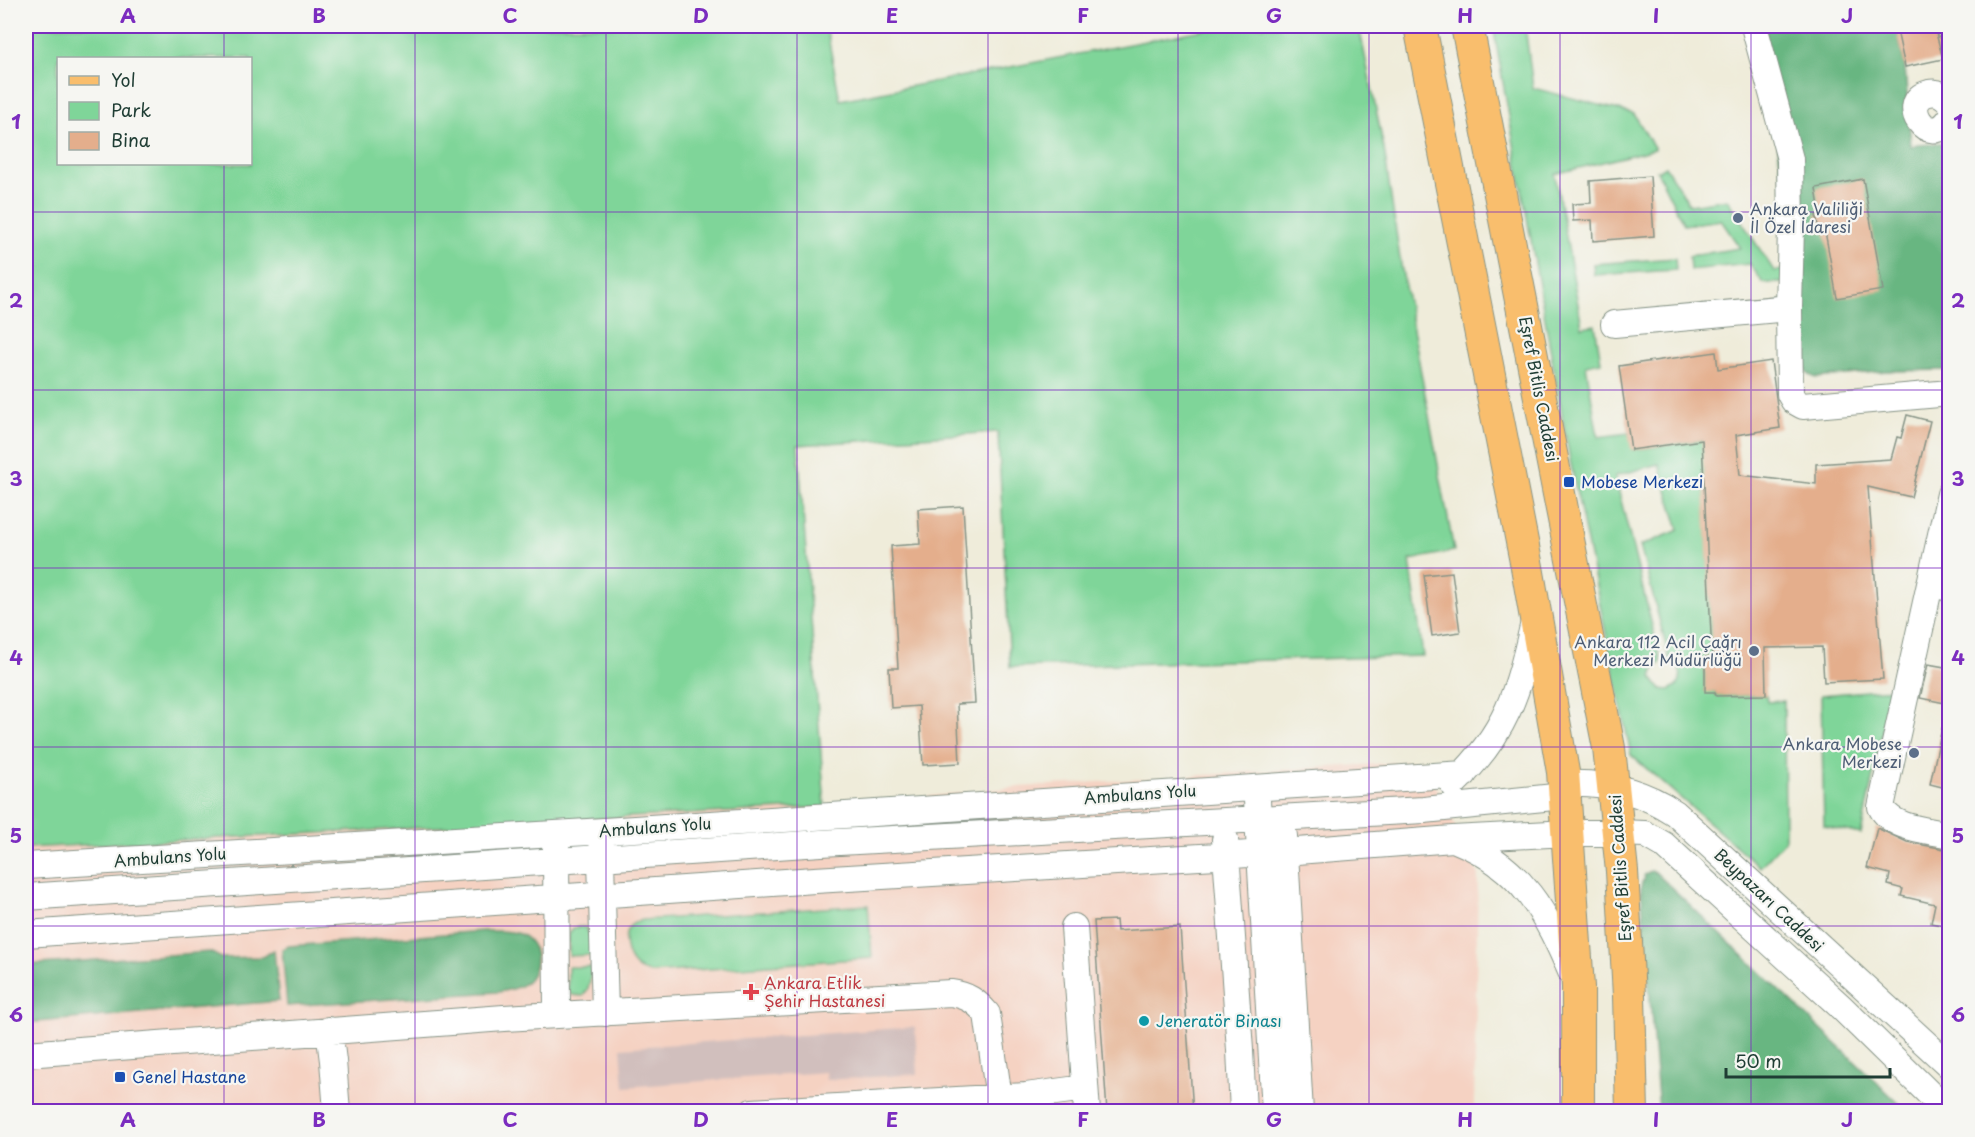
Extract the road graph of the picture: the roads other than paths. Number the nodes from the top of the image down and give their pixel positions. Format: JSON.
{"nodes":[{"id":1,"x":1420,"y":26,"type":"edge"},
{"id":2,"x":1467,"y":26,"type":"edge"},
{"id":3,"x":1755,"y":26,"type":"edge"},
{"id":4,"x":1950,"y":102,"type":"edge"},
{"id":5,"x":1950,"y":119,"type":"edge"},
{"id":6,"x":1789,"y":308,"type":"junction"},
{"id":7,"x":1614,"y":324,"type":"dead end"},
{"id":8,"x":1950,"y":393,"type":"edge"},
{"id":9,"x":1950,"y":494,"type":"edge"},
{"id":10,"x":1940,"y":586,"type":"edge"},
{"id":11,"x":1536,"y":616,"type":"junction"},
{"id":12,"x":1464,"y":774,"type":"junction"},
{"id":13,"x":1285,"y":786,"type":"junction"},
{"id":14,"x":1614,"y":786,"type":"junction"},
{"id":15,"x":1256,"y":787,"type":"junction"},
{"id":16,"x":1224,"y":789,"type":"junction"},
{"id":17,"x":1564,"y":790,"type":"junction"},
{"id":18,"x":1424,"y":810,"type":"junction"},
{"id":19,"x":1284,"y":816,"type":"junction"},
{"id":20,"x":1257,"y":818,"type":"junction"},
{"id":21,"x":1225,"y":820,"type":"junction"},
{"id":22,"x":604,"y":831,"type":"junction"},
{"id":23,"x":556,"y":832,"type":"junction"},
{"id":24,"x":1568,"y":833,"type":"junction"},
{"id":25,"x":1618,"y":833,"type":"junction"},
{"id":26,"x":1950,"y":836,"type":"edge"},
{"id":27,"x":1453,"y":839,"type":"junction"},
{"id":28,"x":1284,"y":852,"type":"junction"},
{"id":29,"x":1259,"y":854,"type":"junction"},
{"id":30,"x":1225,"y":856,"type":"junction"},
{"id":31,"x":601,"y":858,"type":"junction"},
{"id":32,"x":557,"y":862,"type":"junction"},
{"id":33,"x":26,"y":866,"type":"edge"},
{"id":34,"x":601,"y":896,"type":"junction"},
{"id":35,"x":26,"y":897,"type":"edge"},
{"id":36,"x":558,"y":898,"type":"junction"},
{"id":37,"x":1074,"y":927,"type":"dead end"},
{"id":38,"x":26,"y":934,"type":"edge"},
{"id":39,"x":1578,"y":987,"type":"junction"},
{"id":40,"x":605,"y":1013,"type":"junction"},
{"id":41,"x":557,"y":1015,"type":"junction"},
{"id":42,"x":329,"y":1030,"type":"junction"},
{"id":43,"x":26,"y":1054,"type":"edge"},
{"id":44,"x":1950,"y":1066,"type":"edge"},
{"id":45,"x":1086,"y":1100,"type":"edge"},
{"id":46,"x":1000,"y":1104,"type":"edge"},
{"id":47,"x":337,"y":1112,"type":"edge"},
{"id":48,"x":752,"y":1112,"type":"edge"},
{"id":49,"x":1243,"y":1112,"type":"edge"},
{"id":50,"x":1275,"y":1112,"type":"edge"},
{"id":51,"x":1300,"y":1112,"type":"edge"},
{"id":52,"x":1578,"y":1112,"type":"edge"},
{"id":53,"x":1632,"y":1112,"type":"edge"},
{"id":54,"x":1948,"y":1112,"type":"edge"}],
"edges":[{"from":1,"to":11,"type":"main road"},
{"from":2,"to":14,"type":"main road","name":"Eşref Bitlis Caddesi"},
{"from":3,"to":6,"type":"street"},
{"from":4,"to":5,"type":"street"},
{"from":6,"to":7,"type":"street"},
{"from":6,"to":8,"type":"street"},
{"from":9,"to":10,"type":"street"},
{"from":10,"to":26,"type":"street"},
{"from":11,"to":12,"type":"street"},
{"from":11,"to":17,"type":"main road"},
{"from":12,"to":13,"type":"street","name":"Ambulans Yolu"},
{"from":12,"to":18,"type":"street"},
{"from":13,"to":15,"type":"street","name":"Ambulans Yolu"},
{"from":13,"to":19,"type":"street"},
{"from":14,"to":17,"type":"street","name":"Beypazarı Caddesi"},
{"from":14,"to":25,"type":"main road","name":"Eşref Bitlis Caddesi"},
{"from":14,"to":44,"type":"street","name":"Beypazarı Caddesi"},
{"from":15,"to":16,"type":"street","name":"Ambulans Yolu"},
{"from":15,"to":20,"type":"street"},
{"from":16,"to":21,"type":"street"},
{"from":16,"to":22,"type":"street","name":"Ambulans Yolu"},
{"from":17,"to":18,"type":"street","name":"Beypazarı Caddesi"},
{"from":17,"to":24,"type":"main road"},
{"from":18,"to":19,"type":"street","name":"Beypazarı Caddesi"},
{"from":19,"to":20,"type":"street","name":"Beypazarı Caddesi"},
{"from":19,"to":28,"type":"street"},
{"from":20,"to":21,"type":"street","name":"Beypazarı Caddesi"},
{"from":20,"to":29,"type":"street"},
{"from":21,"to":30,"type":"street"},
{"from":21,"to":31,"type":"street","name":"Beypazarı Caddesi"},
{"from":22,"to":23,"type":"street","name":"Ambulans Yolu"},
{"from":22,"to":31,"type":"street"},
{"from":23,"to":32,"type":"street"},
{"from":23,"to":33,"type":"street","name":"Ambulans Yolu"},
{"from":24,"to":25,"type":"street","name":"Beypazarı Caddesi"},
{"from":24,"to":27,"type":"street","name":"Beypazarı Caddesi"},
{"from":24,"to":39,"type":"main road"},
{"from":25,"to":53,"type":"main road","name":"Eşref Bitlis Caddesi"},
{"from":25,"to":54,"type":"street","name":"Beypazarı Caddesi"},
{"from":27,"to":28,"type":"street","name":"Beypazarı Caddesi"},
{"from":27,"to":39,"type":"street"},
{"from":28,"to":29,"type":"street","name":"Beypazarı Caddesi"},
{"from":28,"to":51,"type":"street"},
{"from":29,"to":30,"type":"street","name":"Beypazarı Caddesi"},
{"from":29,"to":50,"type":"street"},
{"from":30,"to":34,"type":"street","name":"Beypazarı Caddesi"},
{"from":30,"to":49,"type":"street"},
{"from":31,"to":32,"type":"street","name":"Beypazarı Caddesi"},
{"from":31,"to":34,"type":"street"},
{"from":32,"to":35,"type":"street","name":"Beypazarı Caddesi"},
{"from":32,"to":36,"type":"street"},
{"from":34,"to":36,"type":"street","name":"Beypazarı Caddesi"},
{"from":34,"to":40,"type":"street"},
{"from":36,"to":38,"type":"street","name":"Beypazarı Caddesi"},
{"from":36,"to":41,"type":"street"},
{"from":37,"to":45,"type":"street"},
{"from":39,"to":52,"type":"main road"},
{"from":40,"to":41,"type":"street"},
{"from":40,"to":46,"type":"street"},
{"from":41,"to":42,"type":"street"},
{"from":42,"to":43,"type":"street"},
{"from":42,"to":47,"type":"street"},
{"from":45,"to":46,"type":"street"},
{"from":46,"to":48,"type":"street"}]}
